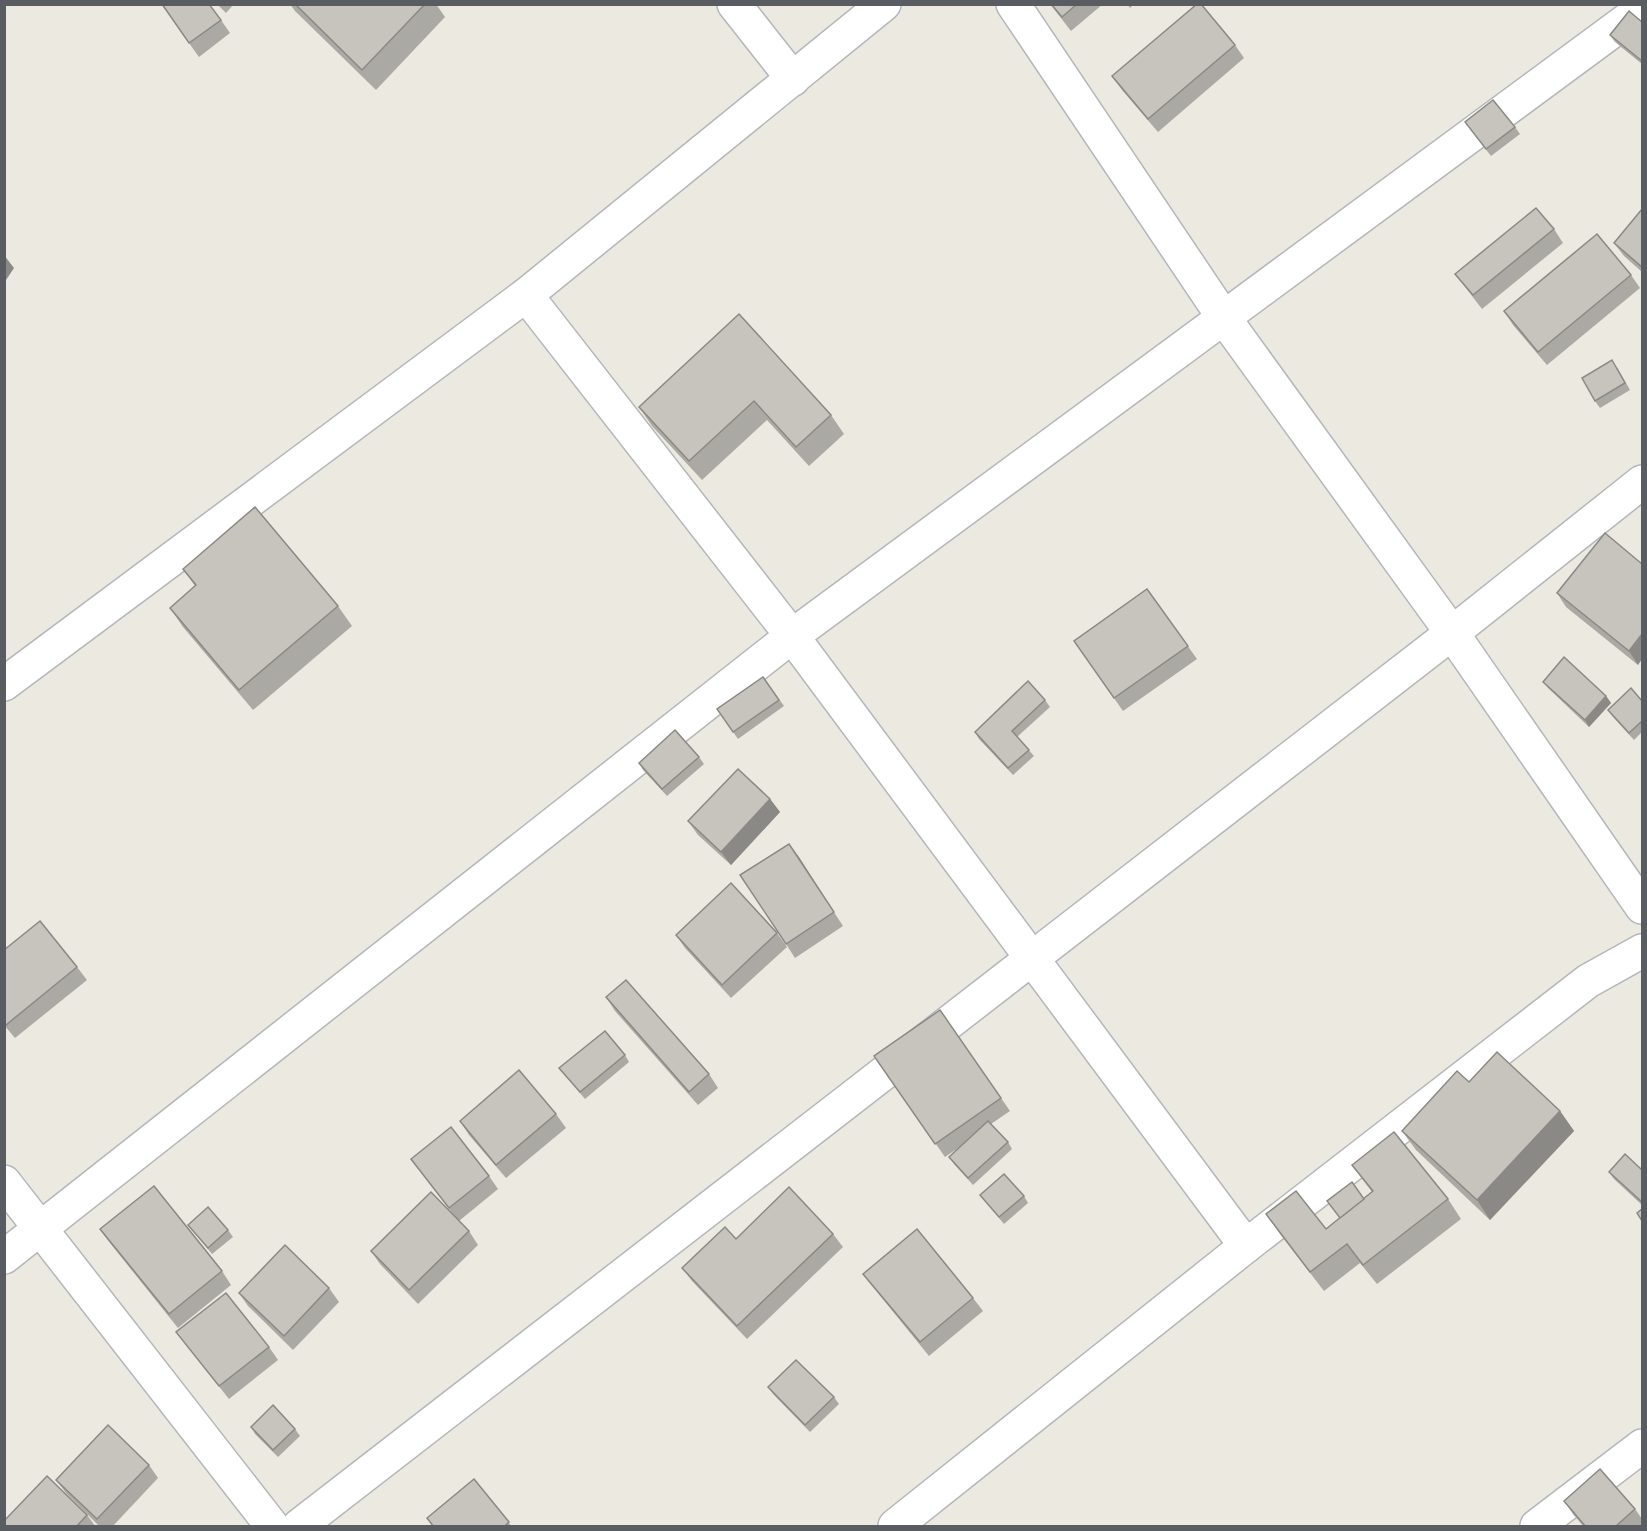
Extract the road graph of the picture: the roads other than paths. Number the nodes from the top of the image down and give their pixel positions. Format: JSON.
{"nodes":[{"id":1,"x":734,"y":4,"type":"edge"},
{"id":2,"x":884,"y":4,"type":"edge"},
{"id":3,"x":1013,"y":4,"type":"edge"},
{"id":4,"x":1642,"y":9,"type":"edge"},
{"id":5,"x":793,"y":79,"type":"junction"},
{"id":6,"x":526,"y":295,"type":"junction"},
{"id":7,"x":1224,"y":318,"type":"junction"},
{"id":8,"x":1642,"y":482,"type":"edge"},
{"id":9,"x":1452,"y":633,"type":"junction"},
{"id":10,"x":792,"y":636,"type":"junction"},
{"id":11,"x":4,"y":684,"type":"edge"},
{"id":12,"x":1642,"y":907,"type":"edge"},
{"id":13,"x":1642,"y":951,"type":"edge"},
{"id":14,"x":1031,"y":959,"type":"junction"},
{"id":15,"x":4,"y":1182,"type":"edge"},
{"id":16,"x":40,"y":1230,"type":"junction"},
{"id":17,"x":1246,"y":1246,"type":"junction"},
{"id":18,"x":4,"y":1257,"type":"edge"},
{"id":19,"x":1642,"y":1446,"type":"edge"},
{"id":20,"x":272,"y":1527,"type":"edge"},
{"id":21,"x":299,"y":1527,"type":"edge"},
{"id":22,"x":895,"y":1527,"type":"edge"},
{"id":23,"x":1537,"y":1527,"type":"edge"}],
"edges":[{"from":1,"to":5,"type":"street"},
{"from":2,"to":5,"type":"street"},
{"from":3,"to":7,"type":"street"},
{"from":4,"to":7,"type":"street"},
{"from":5,"to":6,"type":"street"},
{"from":6,"to":10,"type":"street"},
{"from":6,"to":11,"type":"street"},
{"from":7,"to":9,"type":"street"},
{"from":7,"to":10,"type":"street"},
{"from":8,"to":9,"type":"street"},
{"from":9,"to":12,"type":"street"},
{"from":9,"to":14,"type":"street"},
{"from":10,"to":14,"type":"street"},
{"from":10,"to":16,"type":"street"},
{"from":13,"to":17,"type":"street"},
{"from":14,"to":17,"type":"street"},
{"from":14,"to":21,"type":"street"},
{"from":15,"to":16,"type":"street"},
{"from":16,"to":18,"type":"street"},
{"from":16,"to":20,"type":"street"},
{"from":17,"to":22,"type":"street"},
{"from":19,"to":23,"type":"street"}]}
